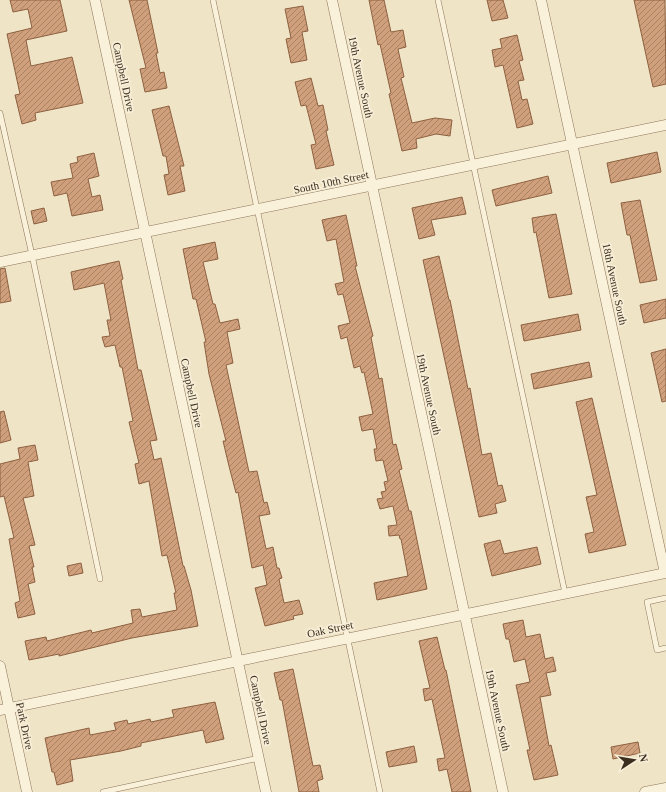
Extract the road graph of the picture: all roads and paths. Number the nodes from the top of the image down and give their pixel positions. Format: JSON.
{"nodes":[{"id":1,"x":95,"y":0,"type":"edge"},
{"id":2,"x":213,"y":0,"type":"edge"},
{"id":3,"x":332,"y":0,"type":"edge"},
{"id":4,"x":438,"y":0,"type":"edge"},
{"id":5,"x":541,"y":0,"type":"edge"},
{"id":6,"x":0,"y":113,"type":"edge"},
{"id":7,"x":666,"y":125,"type":"edge"},
{"id":8,"x":572,"y":144,"type":"junction"},
{"id":9,"x":473,"y":165,"type":"junction"},
{"id":10,"x":372,"y":186,"type":"junction"},
{"id":11,"x":258,"y":209,"type":"junction"},
{"id":12,"x":146,"y":233,"type":"junction"},
{"id":13,"x":32,"y":256,"type":"junction"},
{"id":14,"x":0,"y":262,"type":"edge"},
{"id":15,"x":666,"y":573,"type":"edge"},
{"id":16,"x":100,"y":578,"type":"dead end"},
{"id":17,"x":565,"y":593,"type":"junction"},
{"id":18,"x":666,"y":598,"type":"edge"},
{"id":19,"x":465,"y":614,"type":"junction"},
{"id":20,"x":348,"y":638,"type":"junction"},
{"id":21,"x":666,"y":648,"type":"edge"},
{"id":22,"x":238,"y":660,"type":"junction"},
{"id":23,"x":0,"y":666,"type":"edge"},
{"id":24,"x":5,"y":709,"type":"edge"},
{"id":25,"x":259,"y":758,"type":"junction"},
{"id":26,"x":666,"y":788,"type":"edge"},
{"id":27,"x":27,"y":792,"type":"edge"},
{"id":28,"x":103,"y":792,"type":"edge"},
{"id":29,"x":266,"y":792,"type":"edge"},
{"id":30,"x":380,"y":792,"type":"edge"},
{"id":31,"x":503,"y":792,"type":"edge"},
{"id":32,"x":645,"y":792,"type":"edge"}],
"edges":[{"from":1,"to":12,"type":"street","name":"Campbell Drive"},
{"from":2,"to":11,"type":"lane"},
{"from":3,"to":10,"type":"street","name":"19th Avenue South"},
{"from":4,"to":9,"type":"lane"},
{"from":5,"to":8,"type":"street","name":"18th Avenue South"},
{"from":6,"to":13,"type":"lane"},
{"from":7,"to":8,"type":"street","name":"South 10th Street"},
{"from":8,"to":9,"type":"street","name":"South 10th Street"},
{"from":8,"to":15,"type":"street","name":"18th Avenue South"},
{"from":9,"to":10,"type":"street","name":"South 10th Street"},
{"from":9,"to":17,"type":"lane"},
{"from":10,"to":11,"type":"street","name":"South 10th Street"},
{"from":10,"to":19,"type":"street","name":"19th Avenue South"},
{"from":11,"to":12,"type":"street","name":"South 10th Street"},
{"from":11,"to":20,"type":"lane"},
{"from":12,"to":13,"type":"street","name":"South 10th Street"},
{"from":12,"to":22,"type":"street","name":"Campbell Drive"},
{"from":13,"to":14,"type":"street","name":"South 10th Street"},
{"from":13,"to":16,"type":"lane"},
{"from":15,"to":17,"type":"street","name":"Oak Street"},
{"from":17,"to":19,"type":"street","name":"Oak Street"},
{"from":18,"to":21,"type":"lane"},
{"from":19,"to":20,"type":"street","name":"Oak Street"},
{"from":19,"to":31,"type":"street","name":"19th Avenue South"},
{"from":20,"to":22,"type":"street","name":"Oak Street"},
{"from":20,"to":30,"type":"lane"},
{"from":22,"to":24,"type":"street","name":"Oak Street"},
{"from":22,"to":25,"type":"street","name":"Campbell Drive"},
{"from":23,"to":24,"type":"street","name":"Park Drive"},
{"from":24,"to":27,"type":"street","name":"Park Drive"},
{"from":25,"to":28,"type":"lane"},
{"from":25,"to":29,"type":"street","name":"Campbell Drive"},
{"from":26,"to":32,"type":"street"}]}
